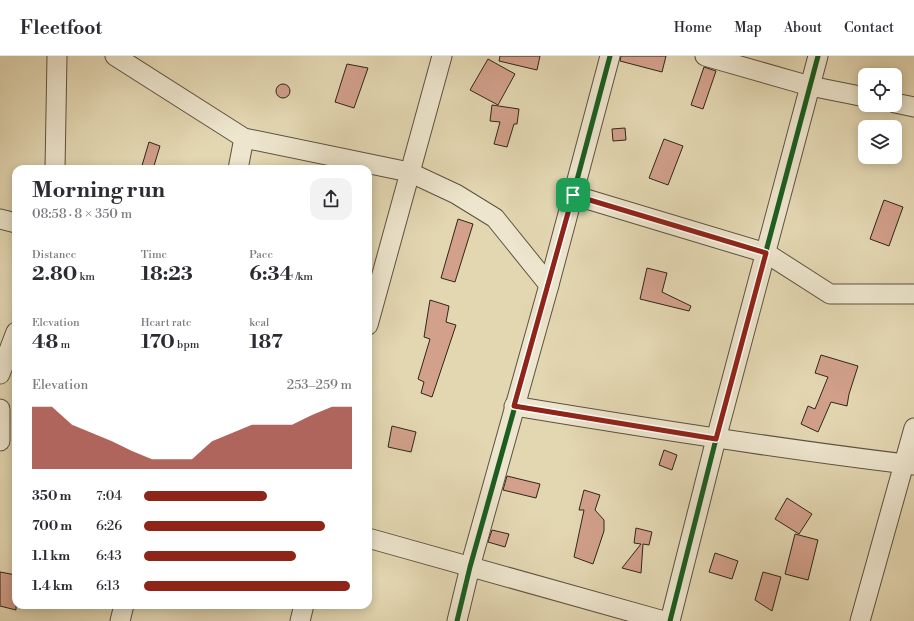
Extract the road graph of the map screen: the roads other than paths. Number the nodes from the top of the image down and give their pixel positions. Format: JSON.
{"nodes":[{"id":1,"x":56,"y":56,"type":"edge"},
{"id":2,"x":115,"y":56,"type":"edge"},
{"id":3,"x":442,"y":56,"type":"edge"},
{"id":4,"x":610,"y":56,"type":"edge"},
{"id":5,"x":705,"y":56,"type":"edge"},
{"id":6,"x":818,"y":56,"type":"edge"},
{"id":7,"x":810,"y":86,"type":"junction"},
{"id":8,"x":858,"y":96,"type":"edge"},
{"id":9,"x":902,"y":104,"type":"edge"},
{"id":10,"x":914,"y":107,"type":"edge"},
{"id":11,"x":244,"y":138,"type":"junction"},
{"id":12,"x":55,"y":165,"type":"edge"},
{"id":13,"x":239,"y":165,"type":"edge"},
{"id":14,"x":409,"y":172,"type":"junction"},
{"id":15,"x":573,"y":195,"type":"junction"},
{"id":16,"x":0,"y":219,"type":"edge"},
{"id":17,"x":12,"y":222,"type":"edge"},
{"id":18,"x":766,"y":253,"type":"junction"},
{"id":19,"x":549,"y":285,"type":"junction"},
{"id":20,"x":914,"y":294,"type":"edge"},
{"id":21,"x":372,"y":305,"type":"edge"},
{"id":22,"x":12,"y":342,"type":"edge"},
{"id":23,"x":0,"y":374,"type":"edge"},
{"id":24,"x":514,"y":406,"type":"junction"},
{"id":25,"x":0,"y":409,"type":"edge"},
{"id":26,"x":914,"y":428,"type":"edge"},
{"id":27,"x":4,"y":439,"type":"edge"},
{"id":28,"x":716,"y":439,"type":"junction"},
{"id":29,"x":909,"y":465,"type":"edge"},
{"id":30,"x":372,"y":539,"type":"edge"},
{"id":31,"x":470,"y":567,"type":"junction"},
{"id":32,"x":123,"y":609,"type":"edge"},
{"id":33,"x":303,"y":609,"type":"edge"},
{"id":34,"x":120,"y":621,"type":"edge"},
{"id":35,"x":300,"y":621,"type":"edge"},
{"id":36,"x":457,"y":621,"type":"edge"},
{"id":37,"x":664,"y":621,"type":"edge"},
{"id":38,"x":670,"y":621,"type":"edge"},
{"id":39,"x":860,"y":621,"type":"edge"}],
"edges":[{"from":1,"to":12,"type":"street"},
{"from":2,"to":11,"type":"street"},
{"from":3,"to":14,"type":"street"},
{"from":4,"to":15,"type":"street"},
{"from":5,"to":7,"type":"street"},
{"from":6,"to":7,"type":"street"},
{"from":7,"to":8,"type":"street"},
{"from":7,"to":18,"type":"street"},
{"from":9,"to":10,"type":"street"},
{"from":11,"to":13,"type":"street"},
{"from":11,"to":14,"type":"street"},
{"from":14,"to":19,"type":"street"},
{"from":14,"to":21,"type":"street"},
{"from":15,"to":18,"type":"street"},
{"from":15,"to":19,"type":"street"},
{"from":16,"to":17,"type":"street"},
{"from":18,"to":20,"type":"street"},
{"from":18,"to":28,"type":"street"},
{"from":19,"to":24,"type":"street"},
{"from":22,"to":23,"type":"street"},
{"from":24,"to":28,"type":"street"},
{"from":24,"to":31,"type":"street"},
{"from":25,"to":27,"type":"street"},
{"from":26,"to":29,"type":"street"},
{"from":28,"to":29,"type":"street"},
{"from":28,"to":38,"type":"street"},
{"from":29,"to":39,"type":"street"},
{"from":30,"to":31,"type":"street"},
{"from":31,"to":36,"type":"street"},
{"from":31,"to":37,"type":"street"},
{"from":32,"to":34,"type":"street"},
{"from":33,"to":35,"type":"street"}]}
